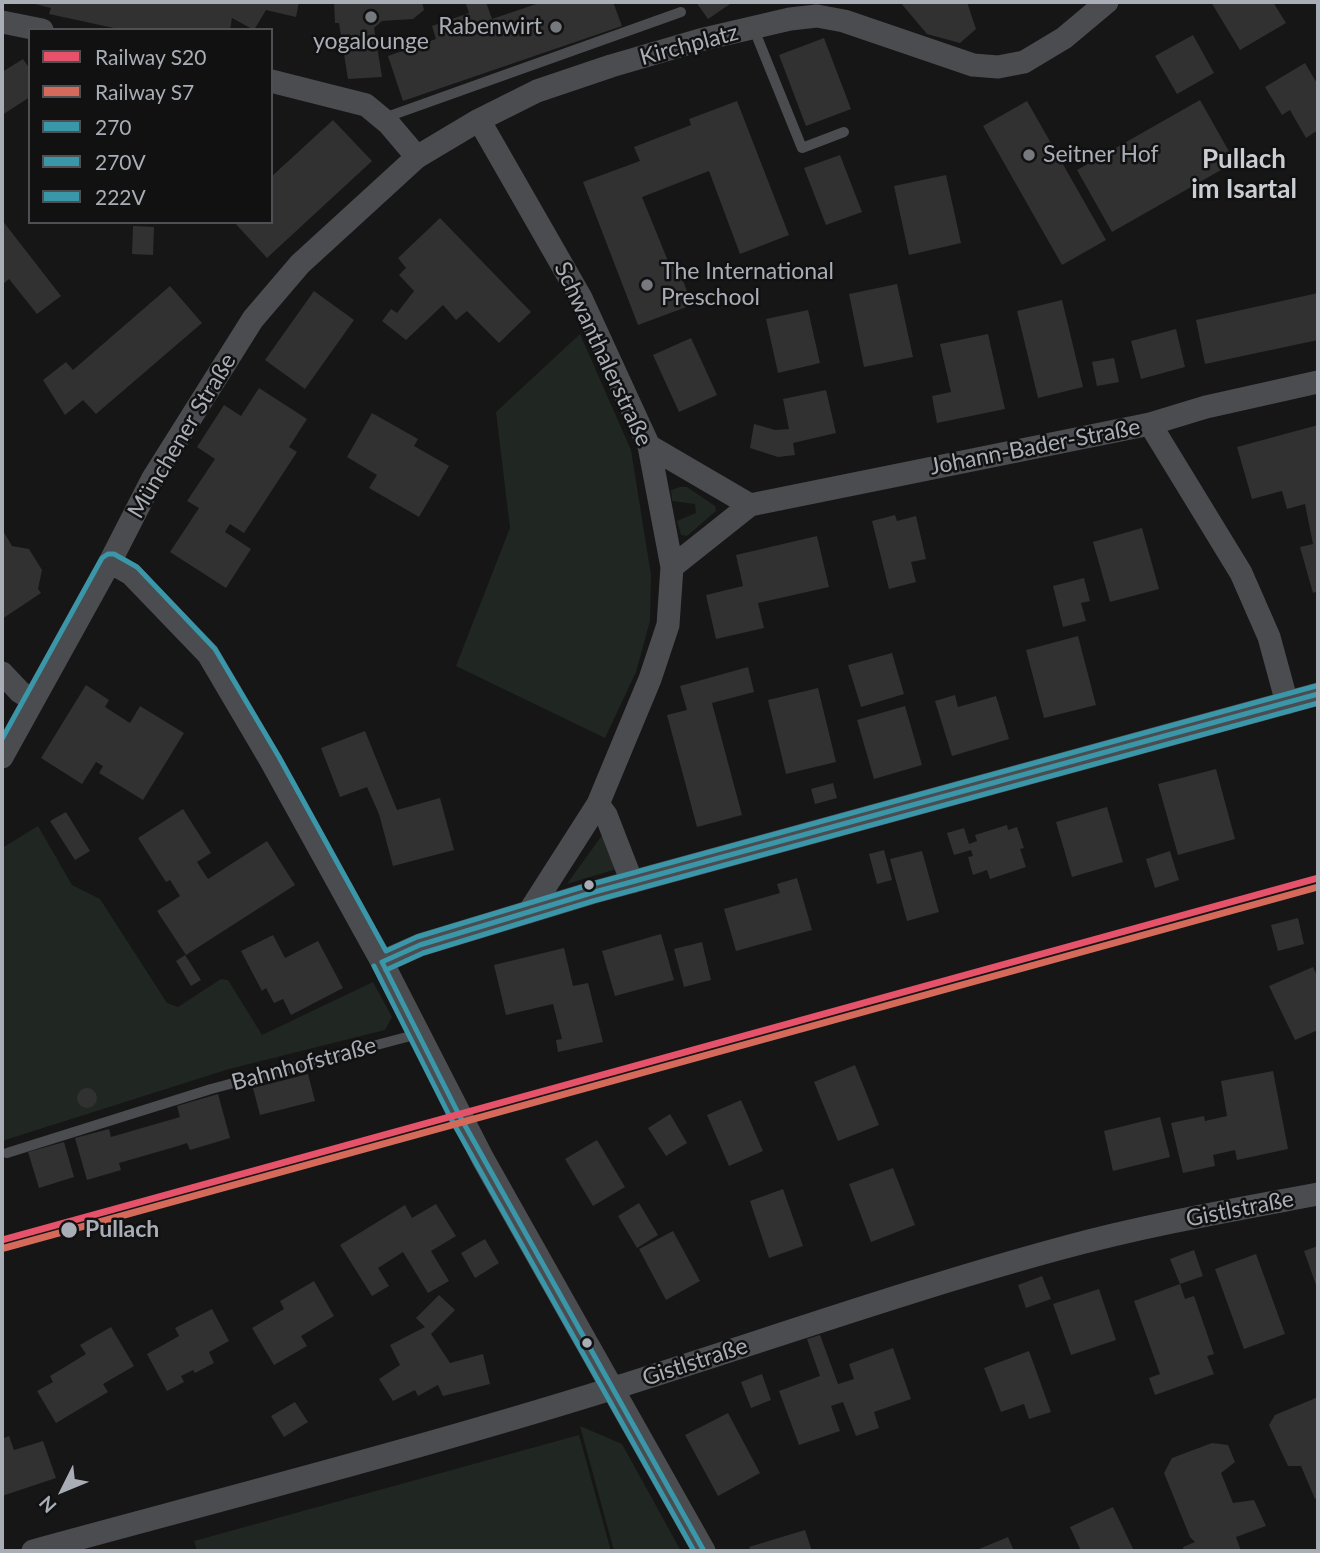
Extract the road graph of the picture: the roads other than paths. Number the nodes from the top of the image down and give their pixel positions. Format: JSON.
{"nodes":[{"id":1,"x":1107,"y":2,"type":"edge"},
{"id":2,"x":681,"y":12,"type":"dead end"},
{"id":3,"x":2,"y":22,"type":"edge"},
{"id":4,"x":753,"y":27,"type":"junction"},
{"id":5,"x":32,"y":28,"type":"edge"},
{"id":6,"x":273,"y":82,"type":"edge"},
{"id":7,"x":383,"y":119,"type":"junction"},
{"id":8,"x":479,"y":120,"type":"junction"},
{"id":9,"x":844,"y":132,"type":"dead end"},
{"id":10,"x":417,"y":157,"type":"junction"},
{"id":11,"x":1318,"y":382,"type":"edge"},
{"id":12,"x":1150,"y":424,"type":"junction"},
{"id":13,"x":649,"y":446,"type":"junction"},
{"id":14,"x":750,"y":505,"type":"junction"},
{"id":15,"x":110,"y":562,"type":"junction"},
{"id":16,"x":672,"y":567,"type":"junction"},
{"id":17,"x":2,"y":673,"type":"edge"},
{"id":18,"x":1318,"y":694,"type":"edge"},
{"id":19,"x":33,"y":700,"type":"junction"},
{"id":20,"x":1287,"y":703,"type":"junction"},
{"id":21,"x":2,"y":757,"type":"edge"},
{"id":22,"x":598,"y":804,"type":"junction"},
{"id":23,"x":632,"y":883,"type":"junction"},
{"id":24,"x":529,"y":912,"type":"junction"},
{"id":25,"x":382,"y":962,"type":"junction"},
{"id":26,"x":418,"y":1034,"type":"junction"},
{"id":27,"x":7,"y":1153,"type":"dead end"},
{"id":28,"x":1318,"y":1194,"type":"edge"},
{"id":29,"x":613,"y":1388,"type":"junction"},
{"id":30,"x":33,"y":1551,"type":"edge"},
{"id":31,"x":704,"y":1551,"type":"edge"}],
"edges":[{"from":1,"to":4,"type":"street","name":"Kirchplatz"},
{"from":2,"to":7,"type":"lane"},
{"from":3,"to":5,"type":"street"},
{"from":4,"to":8,"type":"street","name":"Kirchplatz"},
{"from":4,"to":9,"type":"lane"},
{"from":6,"to":7,"type":"street"},
{"from":7,"to":10,"type":"street"},
{"from":8,"to":10,"type":"street","name":"Kirchplatz"},
{"from":8,"to":13,"type":"street","name":"Schwanthalerstraße"},
{"from":10,"to":15,"type":"street","name":"Münchener Straße"},
{"from":11,"to":12,"type":"street","name":"Johann-Bader-Straße"},
{"from":12,"to":14,"type":"street","name":"Johann-Bader-Straße"},
{"from":12,"to":20,"type":"street"},
{"from":13,"to":14,"type":"street"},
{"from":13,"to":16,"type":"street","name":"Schwanthalerstraße"},
{"from":14,"to":16,"type":"street","name":"Johann-Bader-Straße"},
{"from":15,"to":19,"type":"street","name":"Münchener Straße"},
{"from":15,"to":25,"type":"street"},
{"from":16,"to":22,"type":"street","name":"Schwanthalerstraße"},
{"from":17,"to":19,"type":"street"},
{"from":18,"to":20,"type":"street"},
{"from":19,"to":21,"type":"street","name":"Münchener Straße"},
{"from":20,"to":23,"type":"street"},
{"from":22,"to":23,"type":"street"},
{"from":22,"to":24,"type":"street","name":"Schwanthalerstraße"},
{"from":23,"to":24,"type":"street"},
{"from":24,"to":25,"type":"street"},
{"from":25,"to":26,"type":"street"},
{"from":26,"to":27,"type":"lane","name":"Bahnhofstraße"},
{"from":26,"to":29,"type":"street"},
{"from":28,"to":29,"type":"street","name":"Gistlstraße"},
{"from":29,"to":30,"type":"street","name":"Gistlstraße"},
{"from":29,"to":31,"type":"street"}]}
